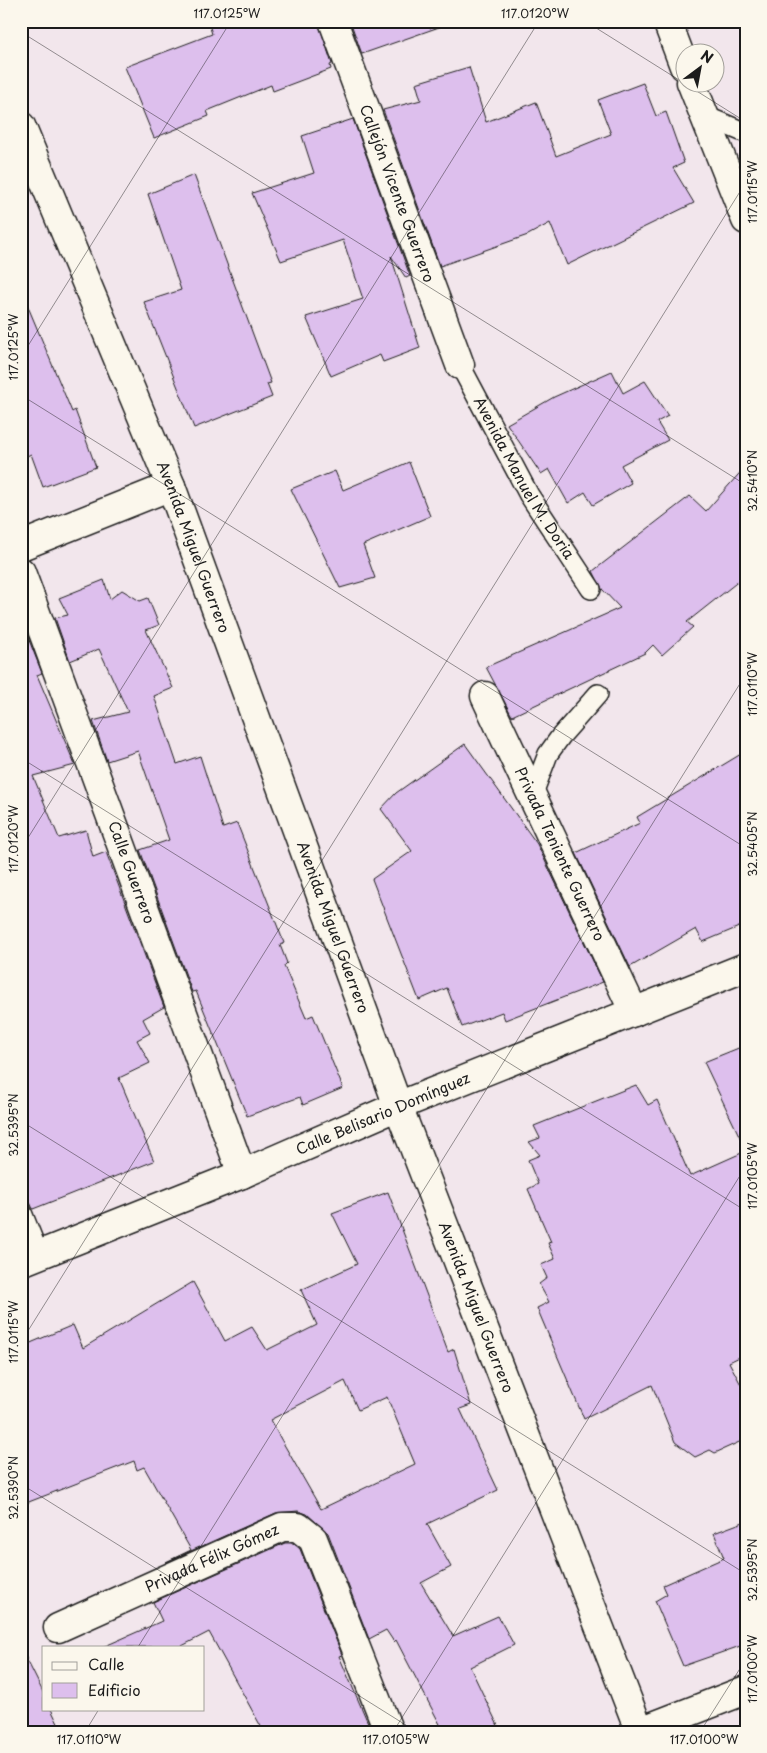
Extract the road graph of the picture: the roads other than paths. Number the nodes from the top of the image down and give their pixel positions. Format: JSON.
{"nodes":[{"id":1,"x":333,"y":21,"type":"edge"},
{"id":2,"x":667,"y":21,"type":"edge"},
{"id":3,"x":675,"y":42,"type":"edge"},
{"id":4,"x":695,"y":92,"type":"edge"},
{"id":5,"x":704,"y":116,"type":"junction"},
{"id":6,"x":21,"y":126,"type":"edge"},
{"id":7,"x":746,"y":133,"type":"edge"},
{"id":8,"x":746,"y":220,"type":"edge"},
{"id":9,"x":460,"y":365,"type":"joint"},
{"id":10,"x":171,"y":486,"type":"junction"},
{"id":11,"x":21,"y":546,"type":"edge"},
{"id":12,"x":21,"y":572,"type":"edge"},
{"id":13,"x":591,"y":589,"type":"dead end"},
{"id":14,"x":598,"y":694,"type":"dead end"},
{"id":15,"x":485,"y":696,"type":"dead end"},
{"id":16,"x":532,"y":796,"type":"junction"},
{"id":17,"x":746,"y":967,"type":"edge"},
{"id":18,"x":634,"y":1012,"type":"junction"},
{"id":19,"x":398,"y":1106,"type":"junction"},
{"id":20,"x":242,"y":1174,"type":"junction"},
{"id":21,"x":21,"y":1210,"type":"edge"},
{"id":22,"x":30,"y":1259,"type":"edge"},
{"id":23,"x":58,"y":1628,"type":"dead end"},
{"id":24,"x":746,"y":1690,"type":"edge"},
{"id":25,"x":389,"y":1732,"type":"edge"},
{"id":26,"x":639,"y":1732,"type":"edge"}],
"edges":[{"from":1,"to":9,"type":"street","name":"Callejón Vicente Guerrero"},
{"from":2,"to":3,"type":"street"},
{"from":4,"to":5,"type":"street"},
{"from":5,"to":7,"type":"lane"},
{"from":5,"to":8,"type":"street"},
{"from":6,"to":10,"type":"street","name":"Avenida Miguel Guerrero"},
{"from":9,"to":13,"type":"lane","name":"Avenida Manuel M. Doria"},
{"from":10,"to":11,"type":"street"},
{"from":10,"to":19,"type":"street","name":"Avenida Miguel Guerrero"},
{"from":12,"to":20,"type":"street","name":"Calle Guerrero"},
{"from":14,"to":16,"type":"lane"},
{"from":15,"to":16,"type":"street","name":"Privada Teniente Guerrero"},
{"from":16,"to":18,"type":"street","name":"Privada Teniente Guerrero"},
{"from":17,"to":18,"type":"street","name":"Calle Belisario Domínguez"},
{"from":18,"to":19,"type":"street","name":"Calle Belisario Domínguez"},
{"from":19,"to":20,"type":"street","name":"Calle Belisario Domínguez"},
{"from":19,"to":26,"type":"street","name":"Avenida Miguel Guerrero"},
{"from":20,"to":22,"type":"street","name":"Calle Belisario Domínguez"},
{"from":21,"to":22,"type":"lane"},
{"from":23,"to":25,"type":"street","name":"Privada Félix Gómez"},
{"from":24,"to":26,"type":"street"}]}
